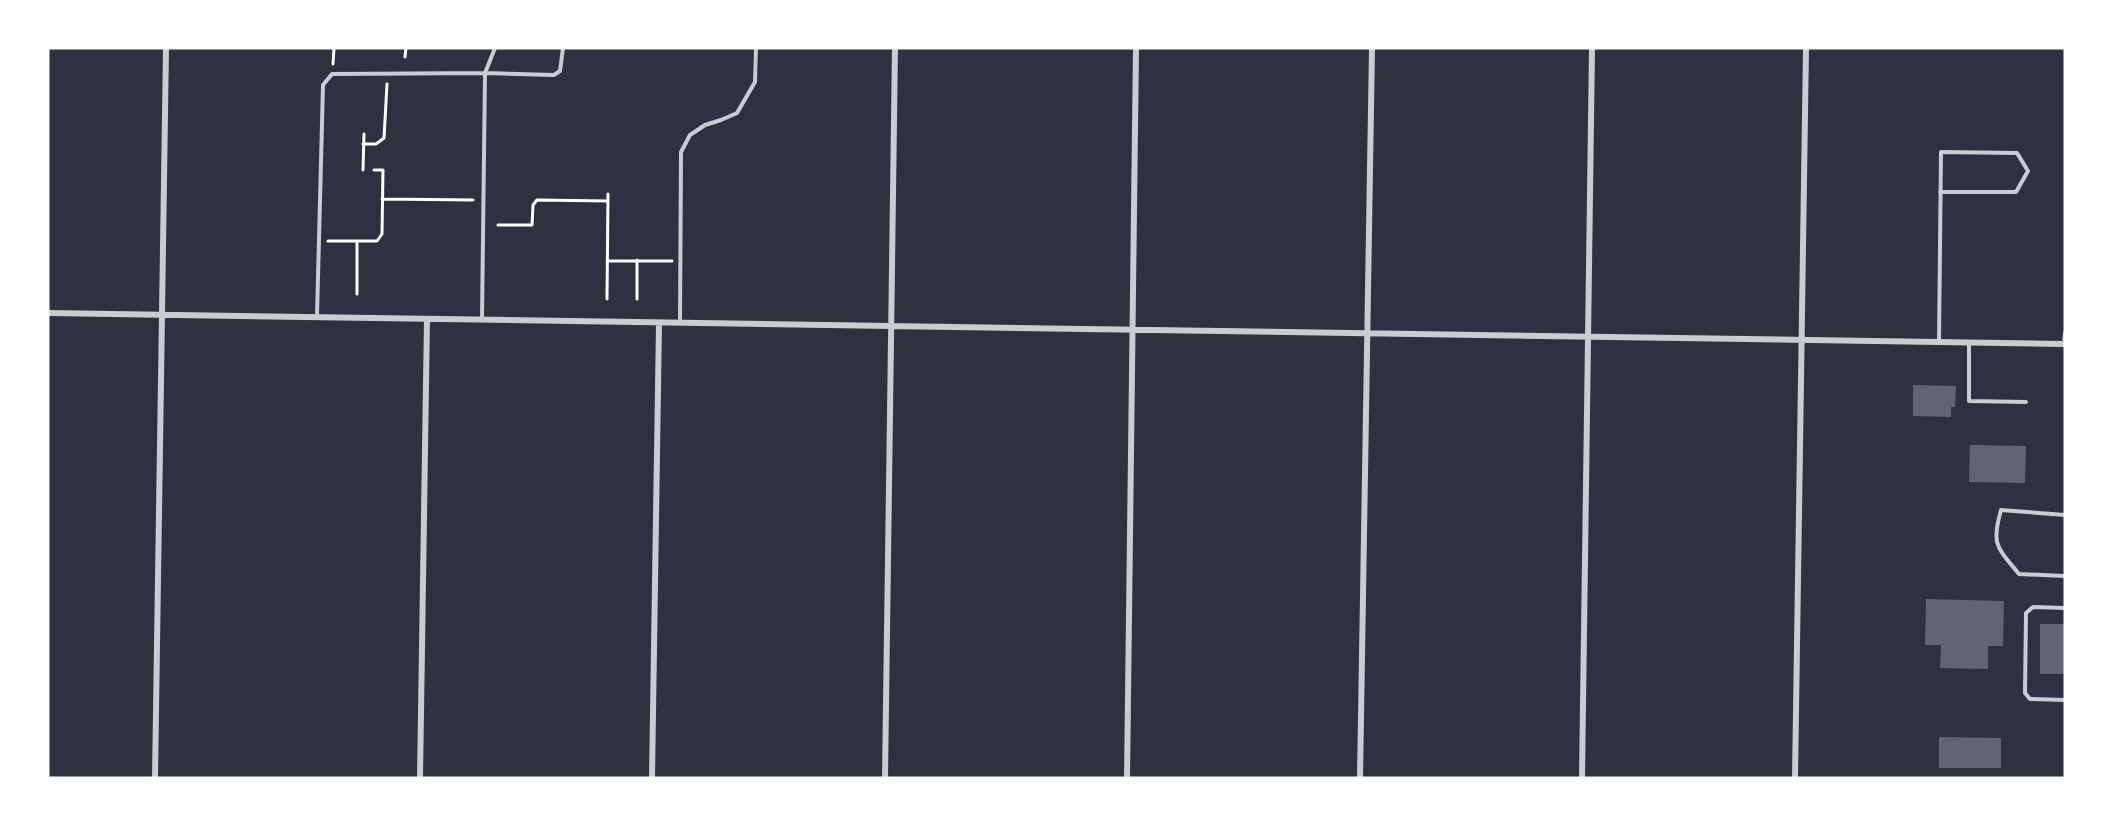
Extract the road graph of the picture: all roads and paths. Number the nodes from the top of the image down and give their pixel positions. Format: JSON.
{"nodes":[{"id":1,"x":166,"y":48,"type":"edge"},
{"id":2,"x":334,"y":48,"type":"edge"},
{"id":3,"x":406,"y":48,"type":"edge"},
{"id":4,"x":495,"y":48,"type":"edge"},
{"id":5,"x":562,"y":48,"type":"edge"},
{"id":6,"x":756,"y":48,"type":"edge"},
{"id":7,"x":895,"y":48,"type":"edge"},
{"id":8,"x":1136,"y":48,"type":"edge"},
{"id":9,"x":1372,"y":48,"type":"edge"},
{"id":10,"x":1592,"y":48,"type":"edge"},
{"id":11,"x":1806,"y":48,"type":"edge"},
{"id":12,"x":405,"y":57,"type":"dead end"},
{"id":13,"x":485,"y":73,"type":"junction"},
{"id":14,"x":332,"y":74,"type":"junction"},
{"id":15,"x":387,"y":84,"type":"dead end"},
{"id":16,"x":364,"y":134,"type":"dead end"},
{"id":17,"x":363,"y":144,"type":"junction"},
{"id":18,"x":363,"y":170,"type":"dead end"},
{"id":19,"x":374,"y":170,"type":"dead end"},
{"id":20,"x":1941,"y":192,"type":"junction"},
{"id":21,"x":608,"y":194,"type":"dead end"},
{"id":22,"x":382,"y":199,"type":"junction"},
{"id":23,"x":475,"y":200,"type":"dead end"},
{"id":24,"x":608,"y":201,"type":"junction"},
{"id":25,"x":498,"y":225,"type":"dead end"},
{"id":26,"x":329,"y":241,"type":"dead end"},
{"id":27,"x":357,"y":242,"type":"junction"},
{"id":28,"x":637,"y":260,"type":"junction"},
{"id":29,"x":607,"y":261,"type":"junction"},
{"id":30,"x":673,"y":261,"type":"dead end"},
{"id":31,"x":357,"y":294,"type":"dead end"},
{"id":32,"x":607,"y":299,"type":"dead end"},
{"id":33,"x":636,"y":299,"type":"dead end"},
{"id":34,"x":48,"y":313,"type":"edge"},
{"id":35,"x":162,"y":315,"type":"junction"},
{"id":36,"x":317,"y":317,"type":"junction"},
{"id":37,"x":427,"y":319,"type":"junction"},
{"id":38,"x":482,"y":320,"type":"junction"},
{"id":39,"x":658,"y":323,"type":"junction"},
{"id":40,"x":680,"y":323,"type":"junction"},
{"id":41,"x":891,"y":327,"type":"junction"},
{"id":42,"x":1133,"y":331,"type":"junction"},
{"id":43,"x":2065,"y":333,"type":"edge"},
{"id":44,"x":1368,"y":334,"type":"junction"},
{"id":45,"x":1588,"y":338,"type":"junction"},
{"id":46,"x":1802,"y":341,"type":"junction"},
{"id":47,"x":1939,"y":343,"type":"junction"},
{"id":48,"x":1969,"y":343,"type":"junction"},
{"id":49,"x":2064,"y":344,"type":"edge"},
{"id":50,"x":2026,"y":402,"type":"dead end"},
{"id":51,"x":2065,"y":516,"type":"edge"},
{"id":52,"x":2065,"y":576,"type":"edge"},
{"id":53,"x":2065,"y":608,"type":"edge"},
{"id":54,"x":2065,"y":700,"type":"edge"},
{"id":55,"x":155,"y":778,"type":"edge"},
{"id":56,"x":420,"y":778,"type":"edge"},
{"id":57,"x":652,"y":778,"type":"edge"},
{"id":58,"x":885,"y":778,"type":"edge"},
{"id":59,"x":1127,"y":778,"type":"edge"},
{"id":60,"x":1360,"y":778,"type":"edge"},
{"id":61,"x":1582,"y":778,"type":"edge"},
{"id":62,"x":1796,"y":778,"type":"edge"}],
"edges":[{"from":1,"to":35,"type":"street"},
{"from":2,"to":14,"type":"path"},
{"from":3,"to":12,"type":"path"},
{"from":4,"to":13,"type":"lane"},
{"from":5,"to":13,"type":"lane"},
{"from":6,"to":40,"type":"lane"},
{"from":7,"to":41,"type":"street"},
{"from":8,"to":42,"type":"street"},
{"from":9,"to":44,"type":"street"},
{"from":10,"to":45,"type":"street"},
{"from":11,"to":46,"type":"street"},
{"from":13,"to":14,"type":"lane"},
{"from":13,"to":38,"type":"lane"},
{"from":14,"to":36,"type":"lane"},
{"from":15,"to":17,"type":"path"},
{"from":16,"to":17,"type":"path"},
{"from":17,"to":18,"type":"path"},
{"from":19,"to":22,"type":"path"},
{"from":20,"to":20,"type":"lane"},
{"from":20,"to":47,"type":"lane"},
{"from":21,"to":24,"type":"path"},
{"from":22,"to":23,"type":"path"},
{"from":22,"to":27,"type":"path"},
{"from":24,"to":25,"type":"path"},
{"from":24,"to":29,"type":"path"},
{"from":26,"to":27,"type":"path"},
{"from":27,"to":31,"type":"path"},
{"from":28,"to":29,"type":"path"},
{"from":28,"to":30,"type":"path"},
{"from":28,"to":33,"type":"path"},
{"from":29,"to":32,"type":"path"},
{"from":34,"to":35,"type":"street"},
{"from":35,"to":36,"type":"street"},
{"from":35,"to":55,"type":"street"},
{"from":36,"to":37,"type":"street"},
{"from":37,"to":38,"type":"street"},
{"from":37,"to":56,"type":"street"},
{"from":38,"to":39,"type":"street"},
{"from":39,"to":40,"type":"street"},
{"from":39,"to":57,"type":"street"},
{"from":40,"to":41,"type":"street"},
{"from":41,"to":42,"type":"street"},
{"from":41,"to":58,"type":"street"},
{"from":42,"to":44,"type":"street"},
{"from":42,"to":59,"type":"street"},
{"from":43,"to":49,"type":"lane"},
{"from":44,"to":45,"type":"street"},
{"from":44,"to":60,"type":"street"},
{"from":45,"to":46,"type":"street"},
{"from":45,"to":61,"type":"street"},
{"from":46,"to":47,"type":"street"},
{"from":46,"to":62,"type":"street"},
{"from":47,"to":48,"type":"street"},
{"from":48,"to":49,"type":"street"},
{"from":48,"to":50,"type":"lane"},
{"from":51,"to":52,"type":"lane"},
{"from":53,"to":54,"type":"lane"}]}
